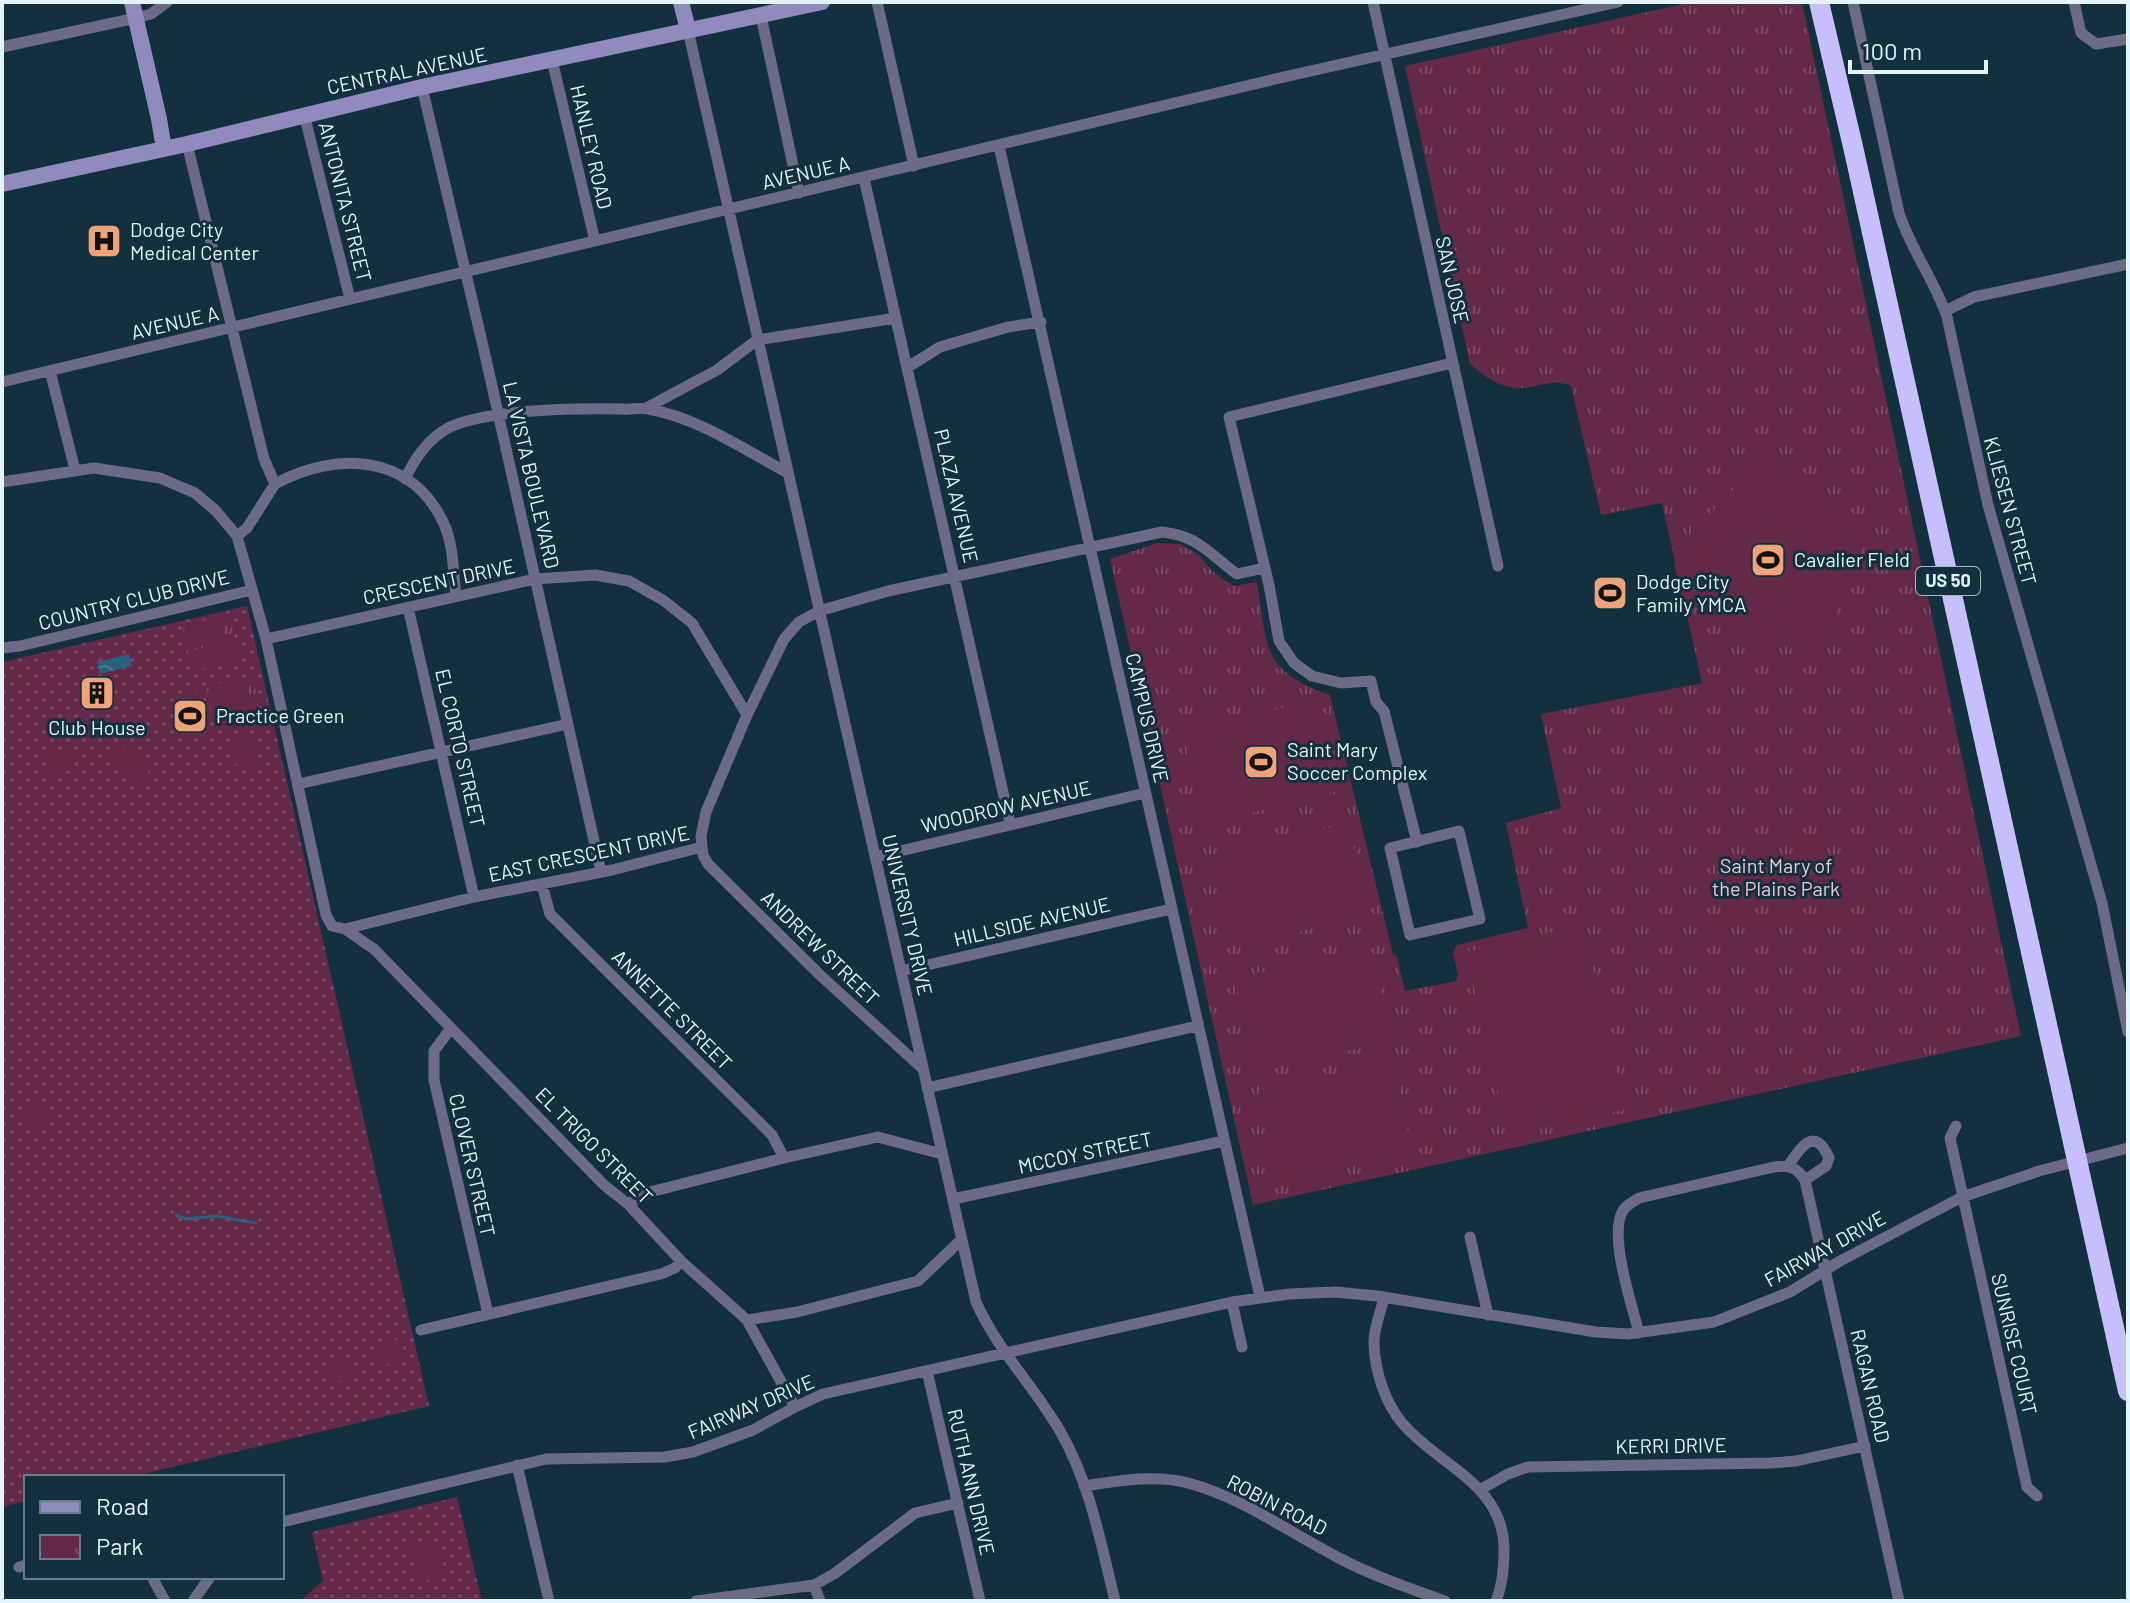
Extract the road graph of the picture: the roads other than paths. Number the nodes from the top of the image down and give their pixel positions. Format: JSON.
{"nodes":[{"id":1,"x":167,"y":2,"type":"edge"},
{"id":2,"x":681,"y":2,"type":"edge"},
{"id":3,"x":822,"y":2,"type":"edge"},
{"id":4,"x":877,"y":2,"type":"edge"},
{"id":5,"x":1373,"y":2,"type":"edge"},
{"id":6,"x":1618,"y":2,"type":"edge"},
{"id":7,"x":1819,"y":2,"type":"edge"},
{"id":8,"x":1853,"y":2,"type":"edge"},
{"id":9,"x":2074,"y":2,"type":"edge"},
{"id":10,"x":134,"y":10,"type":"edge"},
{"id":11,"x":761,"y":16,"type":"junction"},
{"id":12,"x":688,"y":30,"type":"junction"},
{"id":13,"x":2128,"y":39,"type":"edge"},
{"id":14,"x":2,"y":47,"type":"edge"},
{"id":15,"x":1384,"y":56,"type":"junction"},
{"id":16,"x":552,"y":60,"type":"junction"},
{"id":17,"x":422,"y":87,"type":"junction"},
{"id":18,"x":304,"y":114,"type":"junction"},
{"id":19,"x":187,"y":144,"type":"junction"},
{"id":20,"x":999,"y":146,"type":"junction"},
{"id":21,"x":164,"y":149,"type":"junction"},
{"id":22,"x":914,"y":166,"type":"junction"},
{"id":23,"x":864,"y":178,"type":"junction"},
{"id":24,"x":2,"y":184,"type":"edge"},
{"id":25,"x":799,"y":193,"type":"junction"},
{"id":26,"x":728,"y":210,"type":"junction"},
{"id":27,"x":595,"y":241,"type":"junction"},
{"id":28,"x":2128,"y":264,"type":"edge"},
{"id":29,"x":466,"y":272,"type":"junction"},
{"id":30,"x":350,"y":299,"type":"junction"},
{"id":31,"x":1945,"y":311,"type":"junction"},
{"id":32,"x":896,"y":318,"type":"junction"},
{"id":33,"x":1041,"y":322,"type":"junction"},
{"id":34,"x":232,"y":328,"type":"junction"},
{"id":35,"x":757,"y":340,"type":"junction"},
{"id":36,"x":1452,"y":363,"type":"junction"},
{"id":37,"x":908,"y":367,"type":"junction"},
{"id":38,"x":50,"y":371,"type":"junction"},
{"id":39,"x":2,"y":382,"type":"edge"},
{"id":40,"x":646,"y":408,"type":"junction"},
{"id":41,"x":499,"y":416,"type":"junction"},
{"id":42,"x":75,"y":470,"type":"junction"},
{"id":43,"x":786,"y":472,"type":"junction"},
{"id":44,"x":405,"y":479,"type":"junction"},
{"id":45,"x":2,"y":482,"type":"edge"},
{"id":46,"x":275,"y":484,"type":"junction"},
{"id":47,"x":237,"y":536,"type":"junction"},
{"id":48,"x":1090,"y":546,"type":"junction"},
{"id":49,"x":1498,"y":566,"type":"dead end"},
{"id":50,"x":1264,"y":568,"type":"junction"},
{"id":51,"x":956,"y":577,"type":"junction"},
{"id":52,"x":535,"y":579,"type":"junction"},
{"id":53,"x":252,"y":590,"type":"junction"},
{"id":54,"x":456,"y":596,"type":"junction"},
{"id":55,"x":408,"y":607,"type":"junction"},
{"id":56,"x":819,"y":611,"type":"junction"},
{"id":57,"x":266,"y":639,"type":"junction"},
{"id":58,"x":2,"y":648,"type":"edge"},
{"id":59,"x":747,"y":715,"type":"junction"},
{"id":60,"x":568,"y":724,"type":"junction"},
{"id":61,"x":442,"y":752,"type":"junction"},
{"id":62,"x":298,"y":784,"type":"junction"},
{"id":63,"x":1145,"y":793,"type":"junction"},
{"id":64,"x":1010,"y":823,"type":"junction"},
{"id":65,"x":1417,"y":842,"type":"junction"},
{"id":66,"x":702,"y":847,"type":"junction"},
{"id":67,"x":875,"y":857,"type":"junction"},
{"id":68,"x":601,"y":872,"type":"junction"},
{"id":69,"x":542,"y":885,"type":"junction"},
{"id":70,"x":474,"y":897,"type":"junction"},
{"id":71,"x":1171,"y":909,"type":"junction"},
{"id":72,"x":345,"y":929,"type":"junction"},
{"id":73,"x":901,"y":971,"type":"junction"},
{"id":74,"x":1197,"y":1026,"type":"junction"},
{"id":75,"x":451,"y":1028,"type":"junction"},
{"id":76,"x":2128,"y":1032,"type":"edge"},
{"id":77,"x":922,"y":1068,"type":"junction"},
{"id":78,"x":927,"y":1088,"type":"junction"},
{"id":79,"x":1956,"y":1126,"type":"dead end"},
{"id":80,"x":1224,"y":1141,"type":"junction"},
{"id":81,"x":2128,"y":1148,"type":"edge"},
{"id":82,"x":942,"y":1154,"type":"junction"},
{"id":83,"x":784,"y":1158,"type":"junction"},
{"id":84,"x":2077,"y":1160,"type":"junction"},
{"id":85,"x":1789,"y":1165,"type":"junction"},
{"id":86,"x":1805,"y":1180,"type":"junction"},
{"id":87,"x":1962,"y":1197,"type":"junction"},
{"id":88,"x":953,"y":1199,"type":"junction"},
{"id":89,"x":628,"y":1204,"type":"junction"},
{"id":90,"x":1470,"y":1237,"type":"dead end"},
{"id":91,"x":961,"y":1240,"type":"junction"},
{"id":92,"x":681,"y":1261,"type":"junction"},
{"id":93,"x":1826,"y":1271,"type":"junction"},
{"id":94,"x":1260,"y":1297,"type":"junction"},
{"id":95,"x":1384,"y":1297,"type":"junction"},
{"id":96,"x":1232,"y":1302,"type":"junction"},
{"id":97,"x":488,"y":1314,"type":"junction"},
{"id":98,"x":1488,"y":1315,"type":"junction"},
{"id":99,"x":747,"y":1320,"type":"junction"},
{"id":100,"x":421,"y":1330,"type":"dead end"},
{"id":101,"x":1639,"y":1333,"type":"junction"},
{"id":102,"x":1242,"y":1347,"type":"dead end"},
{"id":103,"x":1006,"y":1355,"type":"junction"},
{"id":104,"x":927,"y":1371,"type":"junction"},
{"id":105,"x":2128,"y":1391,"type":"edge"},
{"id":106,"x":795,"y":1407,"type":"junction"},
{"id":107,"x":1865,"y":1446,"type":"junction"},
{"id":108,"x":517,"y":1465,"type":"junction"},
{"id":109,"x":1084,"y":1486,"type":"junction"},
{"id":110,"x":1481,"y":1489,"type":"junction"},
{"id":111,"x":2037,"y":1496,"type":"dead end"},
{"id":112,"x":958,"y":1503,"type":"junction"},
{"id":113,"x":284,"y":1522,"type":"edge"},
{"id":114,"x":153,"y":1579,"type":"edge"},
{"id":115,"x":209,"y":1579,"type":"edge"},
{"id":116,"x":814,"y":1585,"type":"junction"},
{"id":117,"x":165,"y":1601,"type":"edge"},
{"id":118,"x":193,"y":1601,"type":"edge"},
{"id":119,"x":549,"y":1601,"type":"edge"},
{"id":120,"x":696,"y":1601,"type":"edge"},
{"id":121,"x":820,"y":1601,"type":"edge"},
{"id":122,"x":980,"y":1601,"type":"edge"},
{"id":123,"x":1115,"y":1601,"type":"edge"},
{"id":124,"x":1445,"y":1601,"type":"edge"},
{"id":125,"x":1496,"y":1601,"type":"edge"},
{"id":126,"x":1899,"y":1601,"type":"edge"}],
"edges":[{"from":1,"to":10,"type":"street"},
{"from":2,"to":12,"type":"street"},
{"from":3,"to":11,"type":"street","name":"CENTRAL AVENUE"},
{"from":4,"to":22,"type":"street"},
{"from":5,"to":15,"type":"street","name":"SAN JOSE"},
{"from":6,"to":15,"type":"street","name":"AVENUE A"},
{"from":7,"to":84,"type":"highway","number":"US 50"},
{"from":8,"to":31,"type":"street","name":"KLIESEN STREET"},
{"from":9,"to":13,"type":"street"},
{"from":10,"to":14,"type":"street"},
{"from":10,"to":21,"type":"street"},
{"from":11,"to":12,"type":"street","name":"CENTRAL AVENUE"},
{"from":11,"to":25,"type":"street"},
{"from":12,"to":16,"type":"street","name":"CENTRAL AVENUE"},
{"from":12,"to":26,"type":"street","name":"UNIVERSITY DRIVE"},
{"from":15,"to":20,"type":"street","name":"AVENUE A"},
{"from":15,"to":36,"type":"street","name":"SAN JOSE"},
{"from":16,"to":17,"type":"street","name":"CENTRAL AVENUE"},
{"from":16,"to":27,"type":"street","name":"HANLEY ROAD"},
{"from":17,"to":18,"type":"street","name":"CENTRAL AVENUE"},
{"from":17,"to":29,"type":"street","name":"LA VISTA BOULEVARD"},
{"from":18,"to":19,"type":"street","name":"CENTRAL AVENUE"},
{"from":18,"to":30,"type":"street","name":"ANTONITA STREET"},
{"from":19,"to":21,"type":"street","name":"CENTRAL AVENUE"},
{"from":19,"to":34,"type":"street"},
{"from":20,"to":22,"type":"street","name":"AVENUE A"},
{"from":20,"to":33,"type":"street","name":"CAMPUS DRIVE"},
{"from":21,"to":24,"type":"street","name":"CENTRAL AVENUE"},
{"from":22,"to":23,"type":"street","name":"AVENUE A"},
{"from":23,"to":25,"type":"street","name":"AVENUE A"},
{"from":23,"to":32,"type":"street","name":"PLAZA AVENUE"},
{"from":25,"to":26,"type":"street","name":"AVENUE A"},
{"from":26,"to":27,"type":"street","name":"AVENUE A"},
{"from":26,"to":35,"type":"street","name":"UNIVERSITY DRIVE"},
{"from":27,"to":29,"type":"street","name":"AVENUE A"},
{"from":28,"to":31,"type":"street"},
{"from":29,"to":30,"type":"street","name":"AVENUE A"},
{"from":29,"to":41,"type":"street","name":"LA VISTA BOULEVARD"},
{"from":30,"to":34,"type":"street","name":"AVENUE A"},
{"from":31,"to":76,"type":"street","name":"KLIESEN STREET"},
{"from":32,"to":35,"type":"street"},
{"from":32,"to":37,"type":"street","name":"PLAZA AVENUE"},
{"from":33,"to":37,"type":"street"},
{"from":33,"to":48,"type":"street","name":"CAMPUS DRIVE"},
{"from":34,"to":38,"type":"street","name":"AVENUE A"},
{"from":34,"to":46,"type":"street"},
{"from":35,"to":40,"type":"street"},
{"from":35,"to":43,"type":"street","name":"UNIVERSITY DRIVE"},
{"from":36,"to":49,"type":"street","name":"SAN JOSE"},
{"from":36,"to":50,"type":"street"},
{"from":37,"to":51,"type":"street","name":"PLAZA AVENUE"},
{"from":38,"to":39,"type":"street","name":"AVENUE A"},
{"from":38,"to":42,"type":"street"},
{"from":40,"to":41,"type":"street"},
{"from":40,"to":43,"type":"street"},
{"from":41,"to":44,"type":"street"},
{"from":41,"to":52,"type":"street","name":"LA VISTA BOULEVARD"},
{"from":42,"to":45,"type":"street"},
{"from":42,"to":47,"type":"street"},
{"from":43,"to":56,"type":"street","name":"UNIVERSITY DRIVE"},
{"from":44,"to":46,"type":"street"},
{"from":44,"to":54,"type":"street"},
{"from":46,"to":47,"type":"street"},
{"from":47,"to":53,"type":"street"},
{"from":48,"to":50,"type":"street"},
{"from":48,"to":51,"type":"street"},
{"from":48,"to":63,"type":"street","name":"CAMPUS DRIVE"},
{"from":50,"to":65,"type":"street"},
{"from":51,"to":56,"type":"street"},
{"from":51,"to":64,"type":"street","name":"PLAZA AVENUE"},
{"from":52,"to":54,"type":"street","name":"CRESCENT DRIVE"},
{"from":52,"to":59,"type":"street","name":"CRESCENT DRIVE"},
{"from":52,"to":60,"type":"street","name":"LA VISTA BOULEVARD"},
{"from":53,"to":57,"type":"street","name":"COUNTRY CLUB DRIVE"},
{"from":53,"to":58,"type":"street","name":"COUNTRY CLUB DRIVE"},
{"from":54,"to":55,"type":"street","name":"CRESCENT DRIVE"},
{"from":55,"to":57,"type":"street","name":"CRESCENT DRIVE"},
{"from":55,"to":61,"type":"street","name":"EL CORTO STREET"},
{"from":56,"to":59,"type":"street","name":"EAST CRESCENT DRIVE"},
{"from":56,"to":67,"type":"street","name":"UNIVERSITY DRIVE"},
{"from":57,"to":62,"type":"street","name":"COUNTRY CLUB DRIVE"},
{"from":59,"to":66,"type":"street","name":"EAST CRESCENT DRIVE"},
{"from":60,"to":61,"type":"street"},
{"from":60,"to":68,"type":"street","name":"LA VISTA BOULEVARD"},
{"from":61,"to":62,"type":"street"},
{"from":61,"to":70,"type":"street","name":"EL CORTO STREET"},
{"from":62,"to":72,"type":"street","name":"COUNTRY CLUB DRIVE"},
{"from":63,"to":64,"type":"street","name":"WOODROW AVENUE"},
{"from":63,"to":71,"type":"street","name":"CAMPUS DRIVE"},
{"from":64,"to":67,"type":"street","name":"WOODROW AVENUE"},
{"from":65,"to":65,"type":"street"},
{"from":66,"to":68,"type":"street","name":"EAST CRESCENT DRIVE"},
{"from":66,"to":77,"type":"street","name":"ANDREW STREET"},
{"from":67,"to":73,"type":"street","name":"UNIVERSITY DRIVE"},
{"from":68,"to":69,"type":"street","name":"EAST CRESCENT DRIVE"},
{"from":69,"to":70,"type":"street","name":"EAST CRESCENT DRIVE"},
{"from":69,"to":83,"type":"street","name":"ANNETTE STREET"},
{"from":70,"to":72,"type":"street","name":"EAST CRESCENT DRIVE"},
{"from":71,"to":73,"type":"street","name":"HILLSIDE AVENUE"},
{"from":71,"to":74,"type":"street","name":"CAMPUS DRIVE"},
{"from":72,"to":75,"type":"street","name":"EL TRIGO STREET"},
{"from":73,"to":77,"type":"street","name":"UNIVERSITY DRIVE"},
{"from":74,"to":78,"type":"street"},
{"from":74,"to":80,"type":"street","name":"CAMPUS DRIVE"},
{"from":75,"to":89,"type":"street","name":"EL TRIGO STREET"},
{"from":75,"to":97,"type":"street","name":"CLOVER STREET"},
{"from":77,"to":78,"type":"street","name":"UNIVERSITY DRIVE"},
{"from":78,"to":82,"type":"street","name":"UNIVERSITY DRIVE"},
{"from":79,"to":87,"type":"street","name":"SUNRISE COURT"},
{"from":80,"to":88,"type":"street","name":"MCCOY STREET"},
{"from":80,"to":94,"type":"street","name":"CAMPUS DRIVE"},
{"from":81,"to":84,"type":"street","name":"FAIRWAY DRIVE"},
{"from":82,"to":83,"type":"street"},
{"from":82,"to":88,"type":"street","name":"UNIVERSITY DRIVE"},
{"from":83,"to":89,"type":"street"},
{"from":84,"to":87,"type":"street","name":"FAIRWAY DRIVE"},
{"from":84,"to":105,"type":"highway","number":"US 50"},
{"from":85,"to":86,"type":"street"},
{"from":85,"to":86,"type":"street"},
{"from":85,"to":101,"type":"street"},
{"from":86,"to":93,"type":"street","name":"RAGAN ROAD"},
{"from":87,"to":93,"type":"street","name":"FAIRWAY DRIVE"},
{"from":87,"to":111,"type":"street","name":"SUNRISE COURT"},
{"from":88,"to":91,"type":"street","name":"UNIVERSITY DRIVE"},
{"from":89,"to":92,"type":"street","name":"EL TRIGO STREET"},
{"from":90,"to":98,"type":"street"},
{"from":91,"to":99,"type":"street"},
{"from":91,"to":103,"type":"street","name":"UNIVERSITY DRIVE"},
{"from":92,"to":97,"type":"street"},
{"from":92,"to":99,"type":"street","name":"EL TRIGO STREET"},
{"from":93,"to":101,"type":"street","name":"FAIRWAY DRIVE"},
{"from":93,"to":107,"type":"street","name":"RAGAN ROAD"},
{"from":94,"to":95,"type":"street","name":"FAIRWAY DRIVE"},
{"from":94,"to":96,"type":"street","name":"FAIRWAY DRIVE"},
{"from":95,"to":98,"type":"street","name":"FAIRWAY DRIVE"},
{"from":95,"to":110,"type":"street"},
{"from":96,"to":102,"type":"street"},
{"from":96,"to":103,"type":"street","name":"FAIRWAY DRIVE"},
{"from":97,"to":100,"type":"street"},
{"from":98,"to":101,"type":"street","name":"FAIRWAY DRIVE"},
{"from":99,"to":106,"type":"street","name":"EL TRIGO STREET"},
{"from":103,"to":104,"type":"street","name":"FAIRWAY DRIVE"},
{"from":103,"to":109,"type":"street","name":"UNIVERSITY DRIVE"},
{"from":104,"to":106,"type":"street","name":"FAIRWAY DRIVE"},
{"from":104,"to":112,"type":"street","name":"RUTH ANN DRIVE"},
{"from":106,"to":108,"type":"street","name":"FAIRWAY DRIVE"},
{"from":107,"to":110,"type":"street","name":"KERRI DRIVE"},
{"from":107,"to":126,"type":"street","name":"RAGAN ROAD"},
{"from":108,"to":113,"type":"street","name":"FAIRWAY DRIVE"},
{"from":108,"to":119,"type":"street"},
{"from":109,"to":123,"type":"street","name":"UNIVERSITY DRIVE"},
{"from":109,"to":124,"type":"street","name":"ROBIN ROAD"},
{"from":110,"to":125,"type":"street"},
{"from":112,"to":116,"type":"street"},
{"from":112,"to":122,"type":"street","name":"RUTH ANN DRIVE"},
{"from":114,"to":117,"type":"street"},
{"from":115,"to":118,"type":"street"},
{"from":116,"to":120,"type":"street"},
{"from":116,"to":121,"type":"street"}]}
